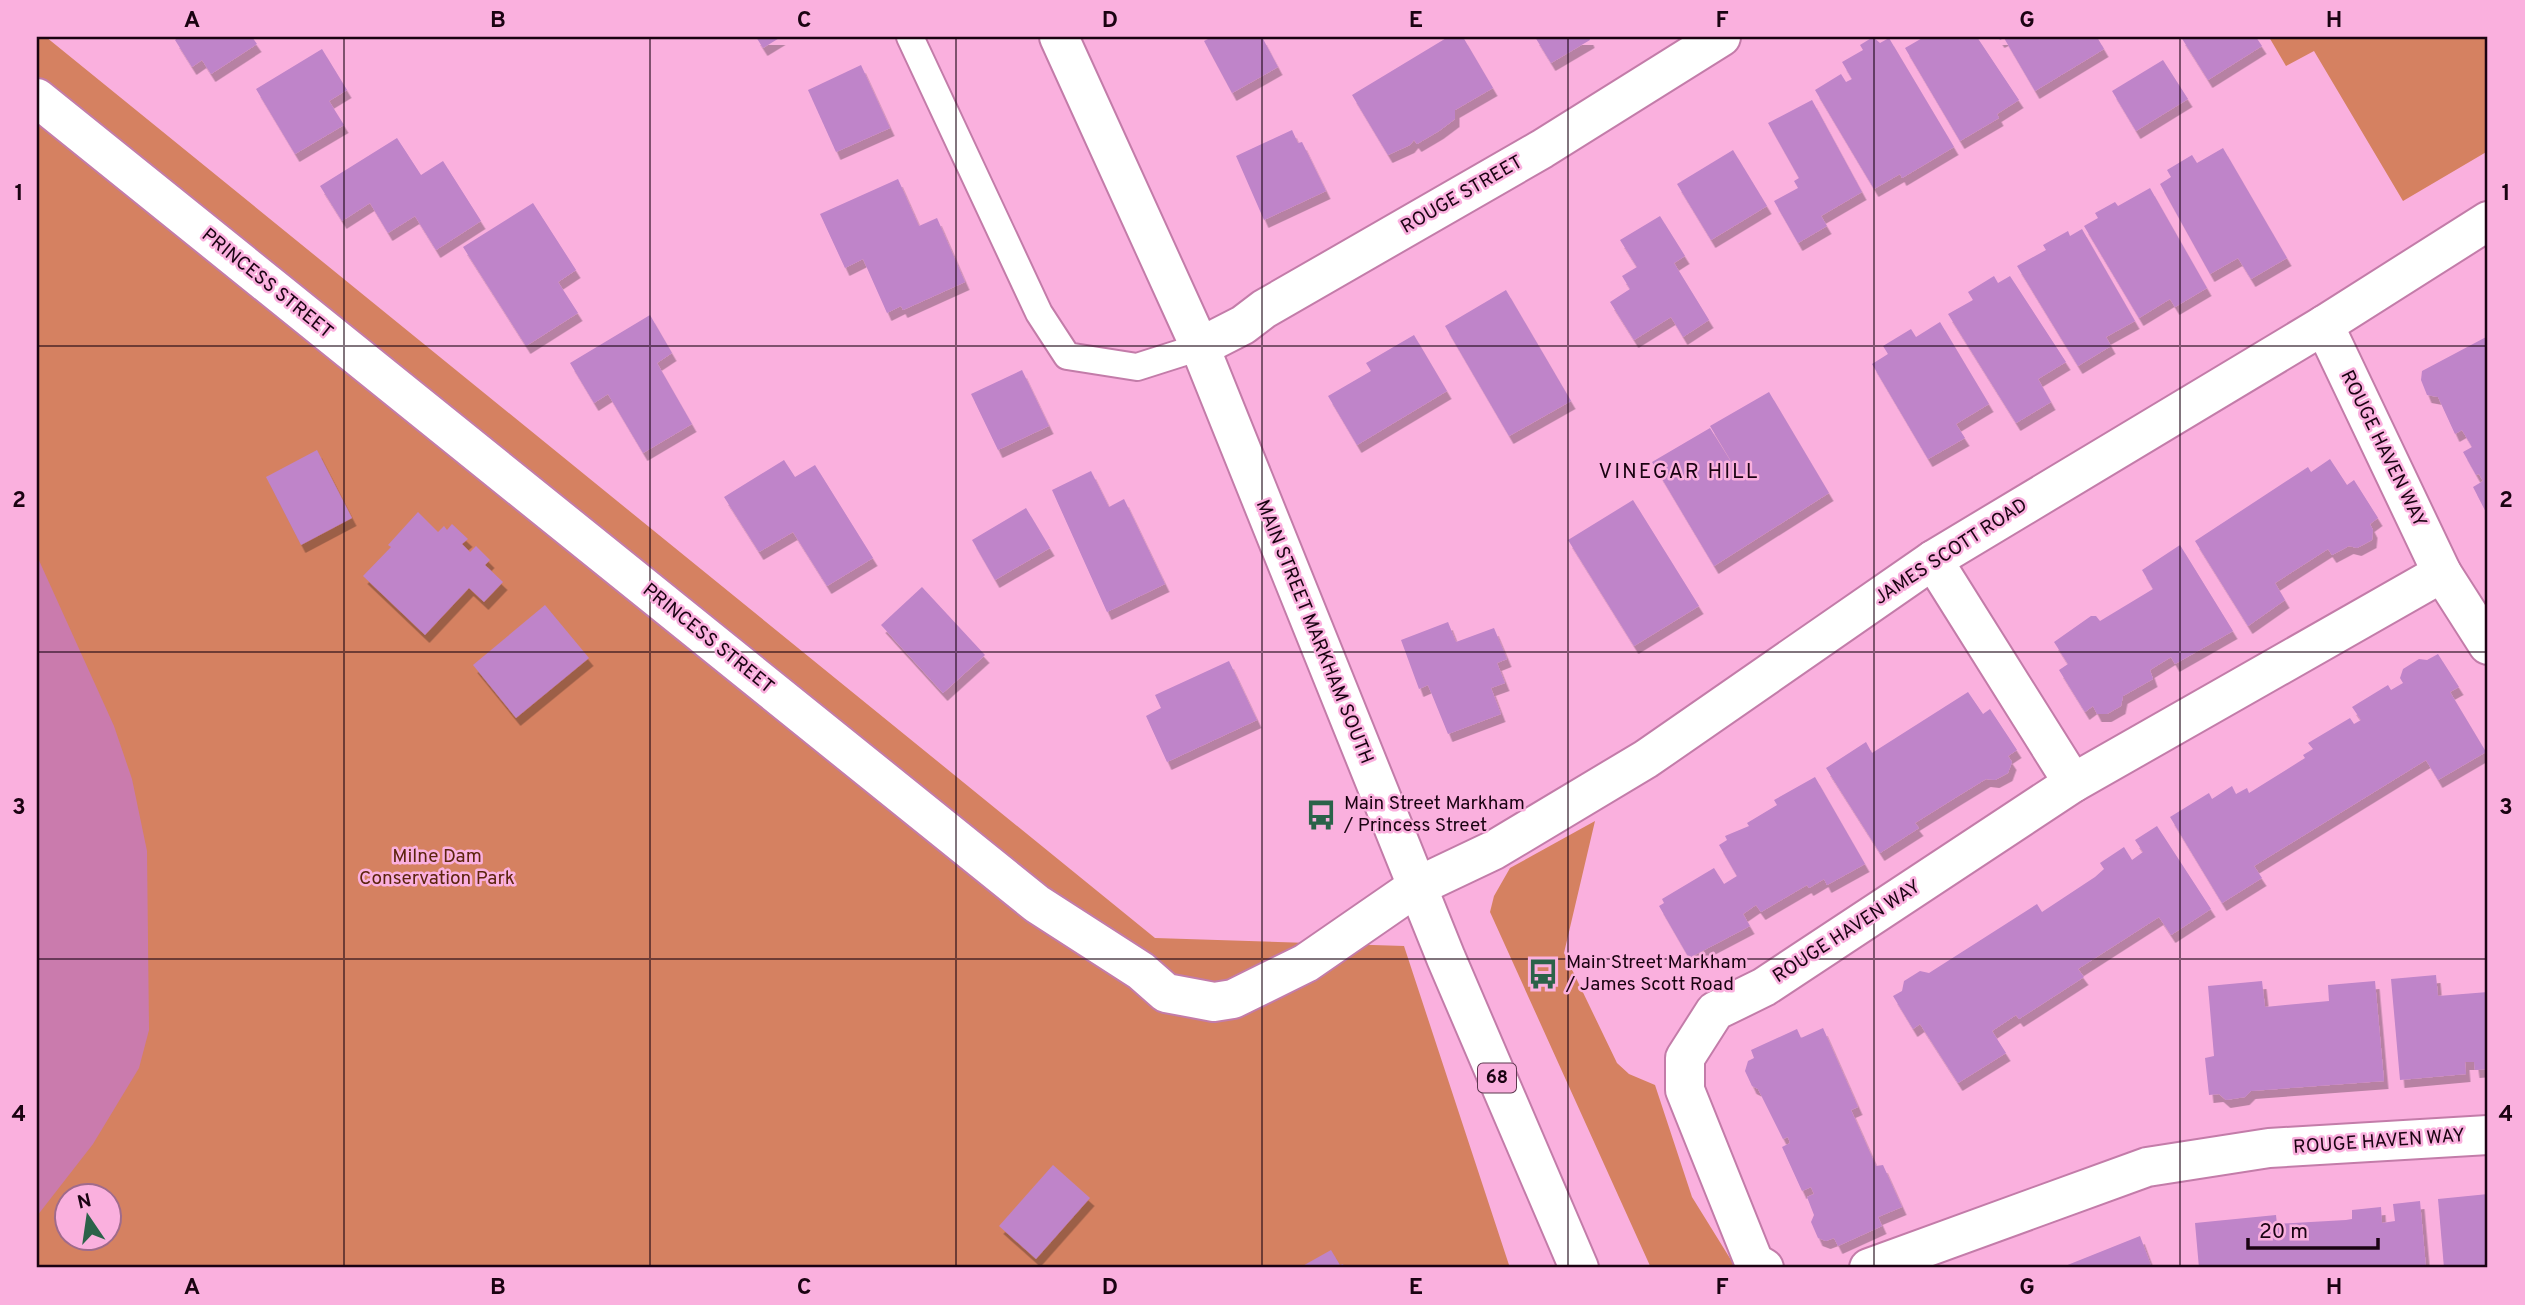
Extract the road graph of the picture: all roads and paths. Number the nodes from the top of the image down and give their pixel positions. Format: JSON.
{"nodes":[{"id":1,"x":910,"y":37,"type":"edge"},
{"id":2,"x":1059,"y":37,"type":"edge"},
{"id":3,"x":1721,"y":37,"type":"edge"},
{"id":4,"x":37,"y":98,"type":"edge"},
{"id":5,"x":2488,"y":221,"type":"edge"},
{"id":6,"x":2324,"y":325,"type":"junction"},
{"id":7,"x":1200,"y":347,"type":"junction"},
{"id":8,"x":1933,"y":560,"type":"junction"},
{"id":9,"x":2442,"y":573,"type":"junction"},
{"id":10,"x":2488,"y":645,"type":"edge"},
{"id":11,"x":2073,"y":783,"type":"junction"},
{"id":12,"x":1416,"y":887,"type":"junction"},
{"id":13,"x":2488,"y":1135,"type":"edge"},
{"id":14,"x":1580,"y":1268,"type":"edge"},
{"id":15,"x":1764,"y":1268,"type":"edge"},
{"id":16,"x":1869,"y":1268,"type":"edge"}],
"edges":[{"from":1,"to":7,"type":"lane"},
{"from":2,"to":7,"type":"street","name":"MAIN STREET MARKHAM SOUTH"},
{"from":3,"to":7,"type":"street","name":"ROUGE STREET"},
{"from":4,"to":12,"type":"street","name":"PRINCESS STREET"},
{"from":5,"to":6,"type":"street","name":"JAMES SCOTT ROAD"},
{"from":6,"to":8,"type":"street","name":"JAMES SCOTT ROAD"},
{"from":6,"to":9,"type":"street","name":"ROUGE HAVEN WAY"},
{"from":7,"to":12,"type":"street","name":"MAIN STREET MARKHAM SOUTH"},
{"from":8,"to":11,"type":"street"},
{"from":8,"to":12,"type":"street","name":"JAMES SCOTT ROAD"},
{"from":9,"to":10,"type":"street","name":"ROUGE HAVEN WAY"},
{"from":9,"to":11,"type":"street","name":"ROUGE HAVEN WAY"},
{"from":11,"to":15,"type":"street","name":"ROUGE HAVEN WAY"},
{"from":12,"to":14,"type":"street","name":"MAIN STREET MARKHAM SOUTH","number":"68"},
{"from":13,"to":16,"type":"street","name":"ROUGE HAVEN WAY"}]}
